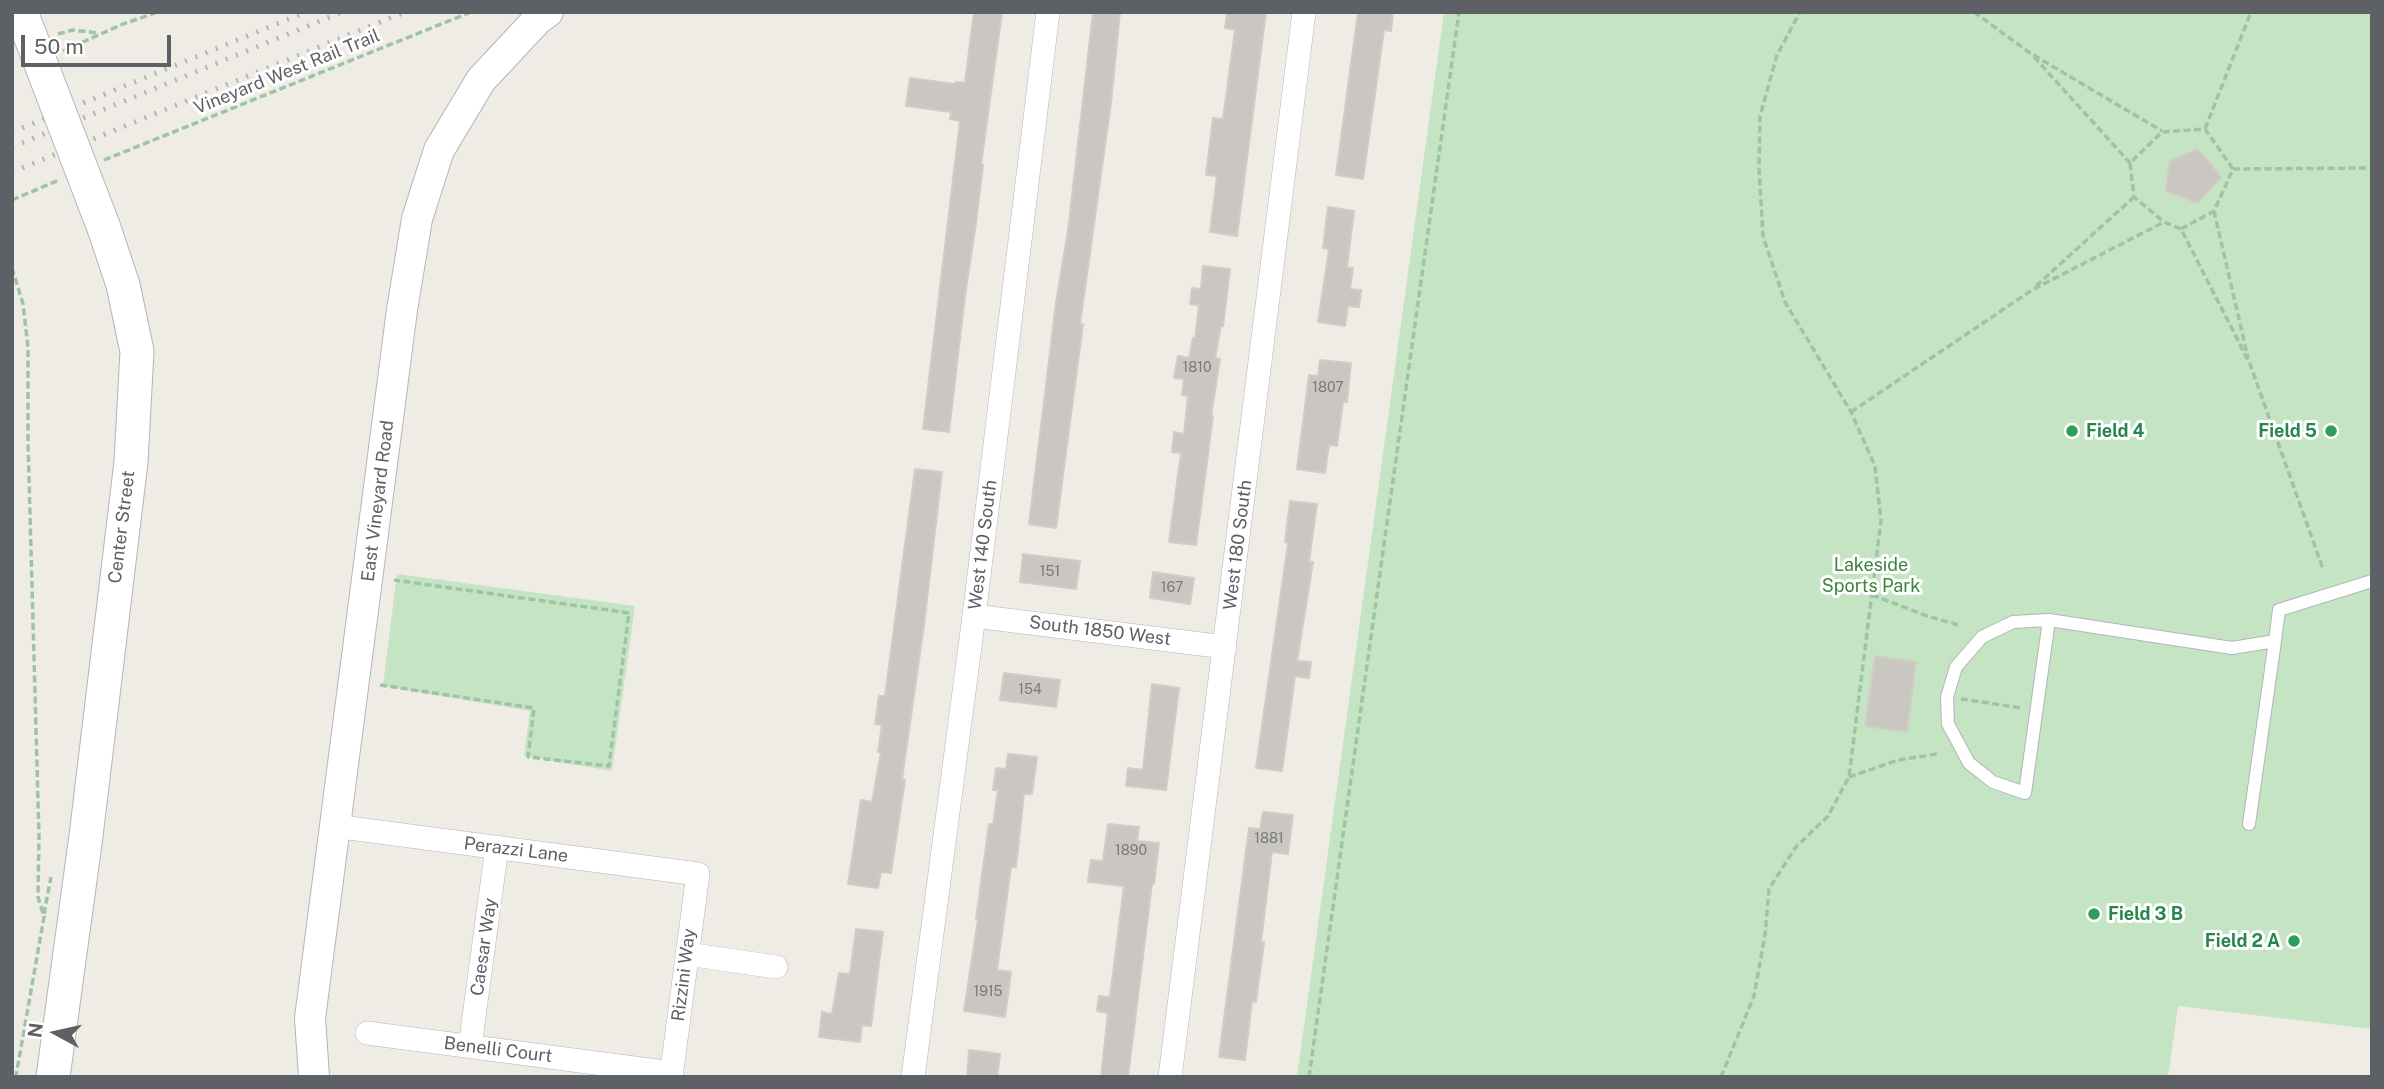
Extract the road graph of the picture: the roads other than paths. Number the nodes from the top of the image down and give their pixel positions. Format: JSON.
{"nodes":[{"id":1,"x":21,"y":12,"type":"edge"},
{"id":2,"x":1048,"y":12,"type":"edge"},
{"id":3,"x":1304,"y":12,"type":"edge"},
{"id":4,"x":543,"y":16,"type":"edge"},
{"id":5,"x":2372,"y":581,"type":"edge"},
{"id":6,"x":974,"y":616,"type":"junction"},
{"id":7,"x":2049,"y":620,"type":"junction"},
{"id":8,"x":2275,"y":641,"type":"junction"},
{"id":9,"x":1226,"y":647,"type":"junction"},
{"id":10,"x":2249,"y":824,"type":"dead end"},
{"id":11,"x":334,"y":826,"type":"junction"},
{"id":12,"x":497,"y":848,"type":"junction"},
{"id":13,"x":698,"y":874,"type":"joint"},
{"id":14,"x":687,"y":954,"type":"junction"},
{"id":15,"x":776,"y":967,"type":"dead end"},
{"id":16,"x":310,"y":1018,"type":"junction"},
{"id":17,"x":367,"y":1033,"type":"dead end"},
{"id":18,"x":470,"y":1046,"type":"junction"},
{"id":19,"x":55,"y":1068,"type":"edge"},
{"id":20,"x":671,"y":1075,"type":"edge"},
{"id":21,"x":290,"y":1077,"type":"edge"},
{"id":22,"x":314,"y":1077,"type":"edge"},
{"id":23,"x":914,"y":1077,"type":"edge"},
{"id":24,"x":1170,"y":1077,"type":"edge"}],
"edges":[{"from":1,"to":19,"type":"main road","name":"Center Street","bridge":true},
{"from":2,"to":6,"type":"street","name":"West 140 South"},
{"from":3,"to":9,"type":"street","name":"West 180 South"},
{"from":4,"to":11,"type":"street","name":"East Vineyard Road"},
{"from":5,"to":8,"type":"lane"},
{"from":6,"to":9,"type":"street","name":"South 1850 West"},
{"from":6,"to":23,"type":"street","name":"West 140 South"},
{"from":7,"to":7,"type":"lane"},
{"from":7,"to":8,"type":"lane"},
{"from":8,"to":10,"type":"lane"},
{"from":9,"to":24,"type":"street","name":"West 180 South"},
{"from":11,"to":12,"type":"street","name":"Perazzi Lane"},
{"from":11,"to":16,"type":"street","name":"East Vineyard Road"},
{"from":12,"to":13,"type":"street","name":"Perazzi Lane"},
{"from":12,"to":18,"type":"street","name":"Caesar Way"},
{"from":13,"to":14,"type":"street","name":"Rizzini Way"},
{"from":14,"to":15,"type":"street"},
{"from":14,"to":20,"type":"street","name":"Rizzini Way"},
{"from":16,"to":21,"type":"street","name":"East Vineyard Road"},
{"from":16,"to":22,"type":"street","name":"East Vineyard Road"},
{"from":17,"to":18,"type":"street","name":"Benelli Court"},
{"from":18,"to":20,"type":"street","name":"Benelli Court"}]}
